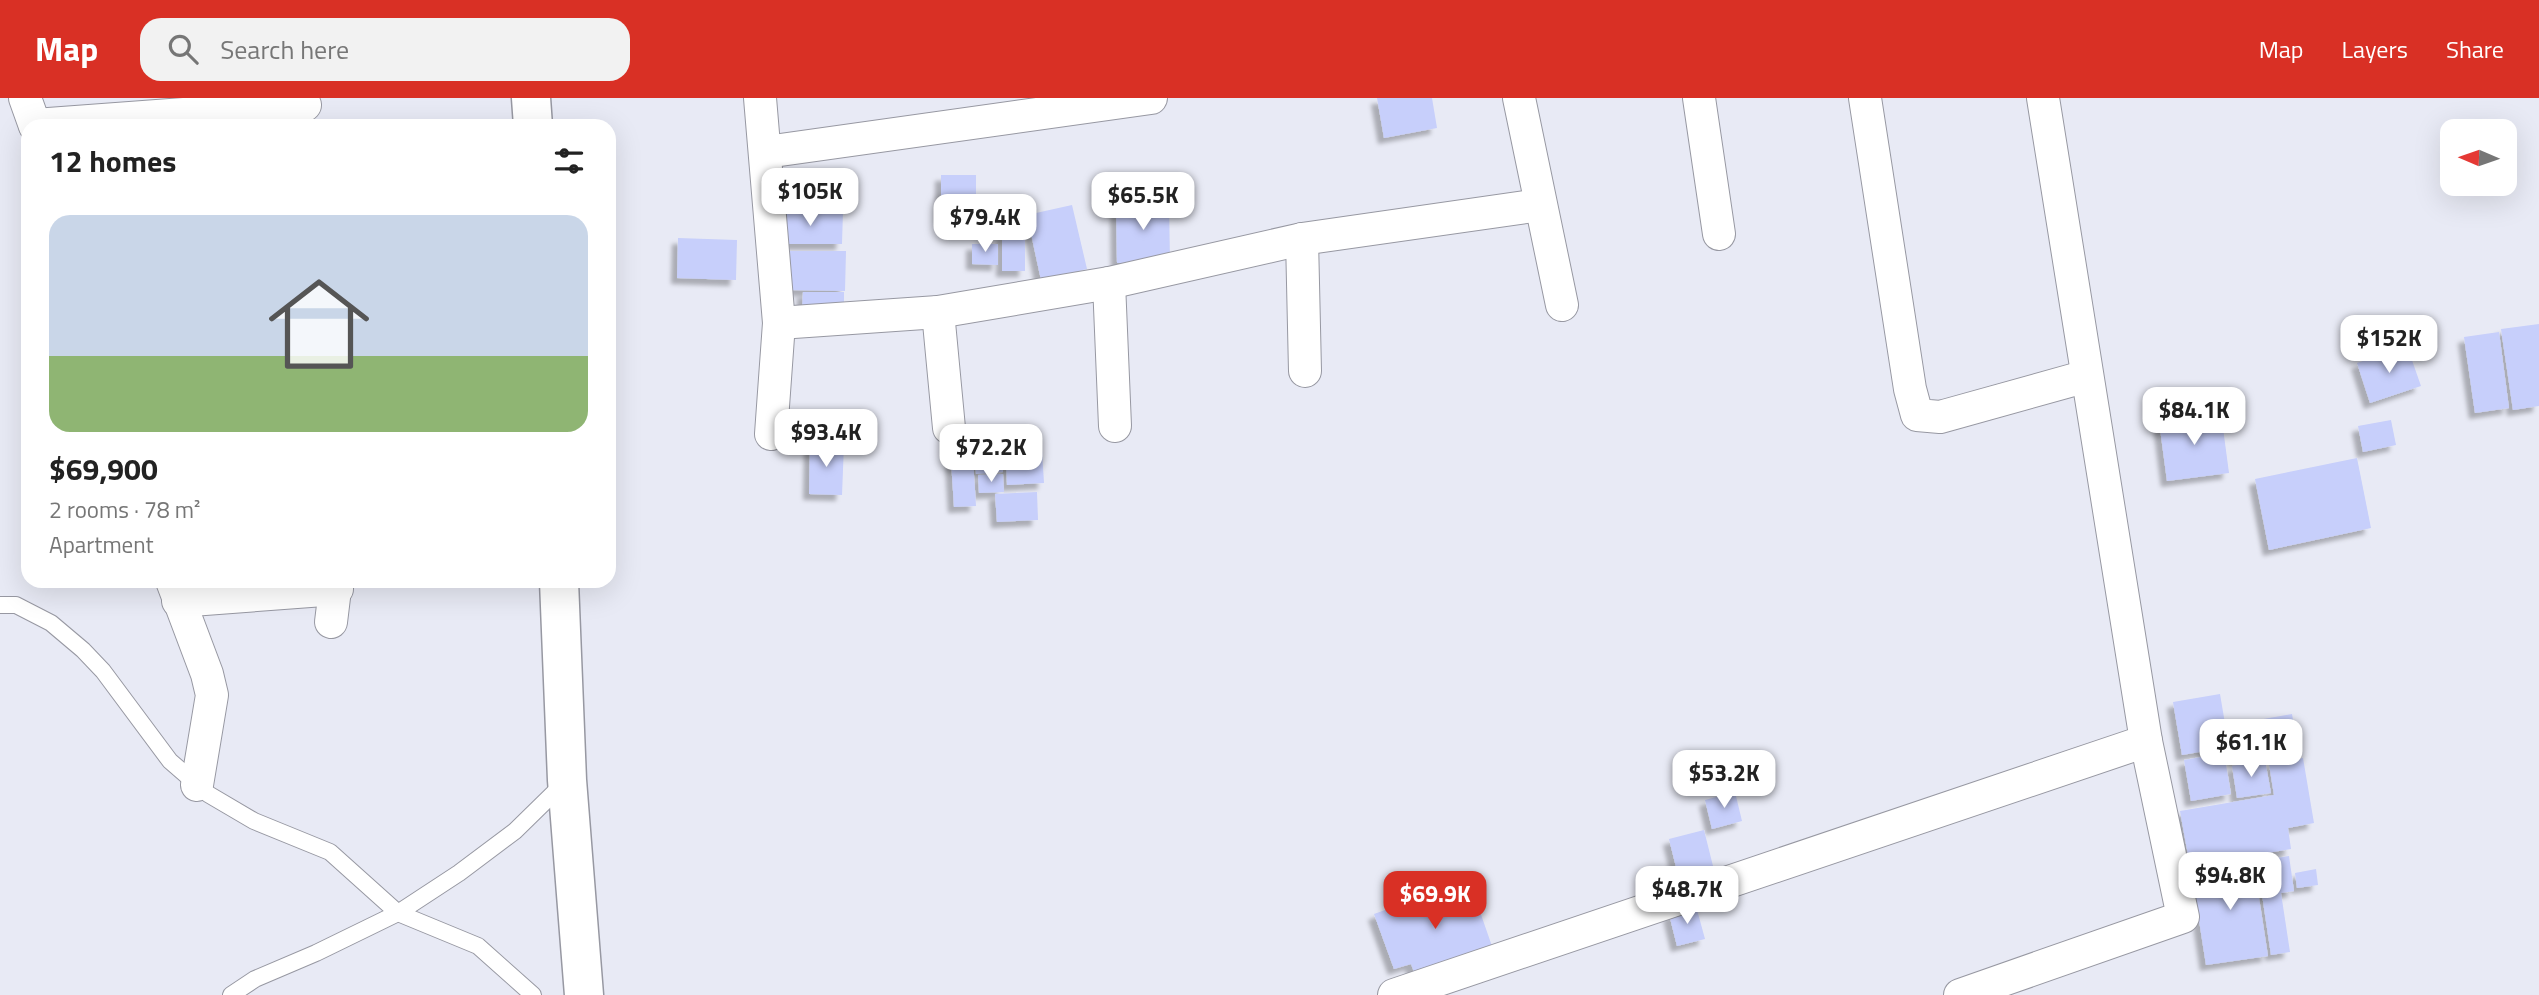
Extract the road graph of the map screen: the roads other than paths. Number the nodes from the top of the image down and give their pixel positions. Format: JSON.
{"nodes":[{"id":1,"x":531,"y":98,"type":"edge"},
{"id":2,"x":761,"y":98,"type":"edge"},
{"id":3,"x":1151,"y":98,"type":"edge"},
{"id":4,"x":1519,"y":98,"type":"edge"},
{"id":5,"x":1699,"y":98,"type":"edge"},
{"id":6,"x":1865,"y":98,"type":"edge"},
{"id":7,"x":2043,"y":98,"type":"edge"},
{"id":8,"x":200,"y":105,"type":"edge"},
{"id":9,"x":305,"y":110,"type":"edge"},
{"id":10,"x":32,"y":116,"type":"edge"},
{"id":11,"x":532,"y":119,"type":"edge"},
{"id":12,"x":766,"y":152,"type":"junction"},
{"id":13,"x":1540,"y":205,"type":"junction"},
{"id":14,"x":1719,"y":234,"type":"dead end"},
{"id":15,"x":1301,"y":239,"type":"junction"},
{"id":16,"x":1109,"y":283,"type":"junction"},
{"id":17,"x":1562,"y":305,"type":"dead end"},
{"id":18,"x":938,"y":312,"type":"junction"},
{"id":19,"x":779,"y":323,"type":"junction"},
{"id":20,"x":1305,"y":371,"type":"dead end"},
{"id":21,"x":2087,"y":376,"type":"junction"},
{"id":22,"x":1115,"y":426,"type":"dead end"},
{"id":23,"x":949,"y":428,"type":"dead end"},
{"id":24,"x":771,"y":435,"type":"dead end"},
{"id":25,"x":256,"y":588,"type":"edge"},
{"id":26,"x":336,"y":588,"type":"edge"},
{"id":27,"x":559,"y":588,"type":"edge"},
{"id":28,"x":175,"y":591,"type":"edge"},
{"id":29,"x":0,"y":605,"type":"edge"},
{"id":30,"x":331,"y":622,"type":"dead end"},
{"id":31,"x":2146,"y":741,"type":"junction"},
{"id":32,"x":567,"y":780,"type":"junction"},
{"id":33,"x":197,"y":785,"type":"junction"},
{"id":34,"x":398,"y":913,"type":"junction"},
{"id":35,"x":231,"y":995,"type":"edge"},
{"id":36,"x":533,"y":995,"type":"edge"},
{"id":37,"x":584,"y":995,"type":"edge"},
{"id":38,"x":1394,"y":995,"type":"edge"},
{"id":39,"x":1960,"y":995,"type":"edge"}],
"edges":[{"from":1,"to":11,"type":"street"},
{"from":2,"to":12,"type":"street"},
{"from":3,"to":12,"type":"street"},
{"from":4,"to":13,"type":"street"},
{"from":5,"to":14,"type":"street"},
{"from":6,"to":21,"type":"street"},
{"from":7,"to":21,"type":"street"},
{"from":8,"to":9,"type":"street"},
{"from":8,"to":10,"type":"street"},
{"from":12,"to":19,"type":"street"},
{"from":13,"to":15,"type":"street"},
{"from":13,"to":17,"type":"street"},
{"from":15,"to":16,"type":"street"},
{"from":15,"to":20,"type":"street"},
{"from":16,"to":18,"type":"street"},
{"from":16,"to":22,"type":"street"},
{"from":18,"to":19,"type":"street"},
{"from":18,"to":23,"type":"street"},
{"from":19,"to":24,"type":"street"},
{"from":21,"to":31,"type":"street"},
{"from":25,"to":28,"type":"street"},
{"from":26,"to":30,"type":"street"},
{"from":27,"to":32,"type":"street"},
{"from":28,"to":33,"type":"street"},
{"from":29,"to":33,"type":"lane"},
{"from":31,"to":38,"type":"street"},
{"from":31,"to":39,"type":"street"},
{"from":32,"to":34,"type":"lane"},
{"from":32,"to":37,"type":"street"},
{"from":33,"to":34,"type":"lane"},
{"from":34,"to":35,"type":"lane"},
{"from":34,"to":36,"type":"lane"}]}
